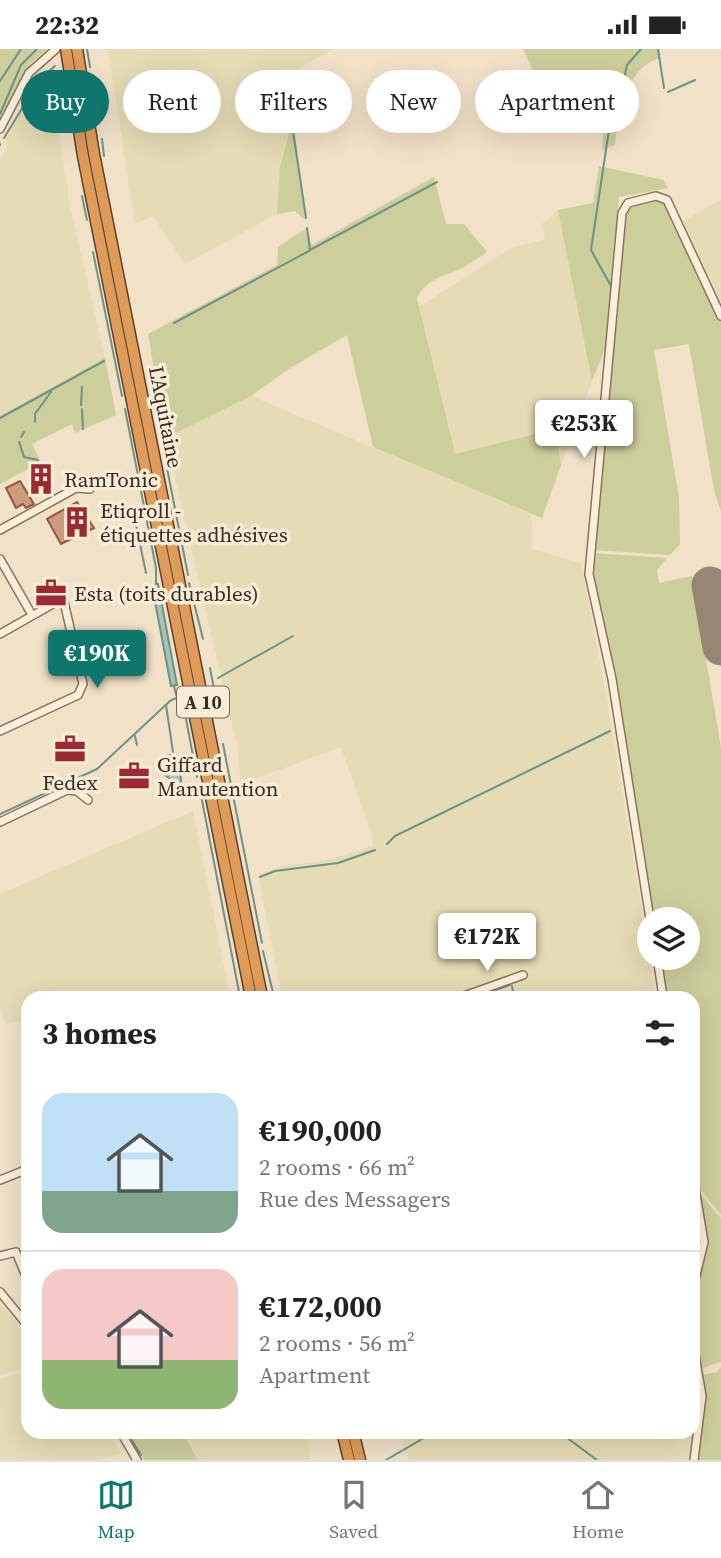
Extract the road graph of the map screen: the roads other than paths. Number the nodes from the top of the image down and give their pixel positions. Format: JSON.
{"nodes":[{"id":1,"x":66,"y":49,"type":"edge"},
{"id":2,"x":77,"y":49,"type":"edge"},
{"id":3,"x":54,"y":50,"type":"edge"},
{"id":4,"x":0,"y":129,"type":"edge"},
{"id":5,"x":721,"y":316,"type":"edge"},
{"id":6,"x":90,"y":489,"type":"dead end"},
{"id":7,"x":0,"y":530,"type":"edge"},
{"id":8,"x":0,"y":559,"type":"edge"},
{"id":9,"x":32,"y":615,"type":"junction"},
{"id":10,"x":0,"y":634,"type":"edge"},
{"id":11,"x":0,"y":731,"type":"edge"},
{"id":12,"x":88,"y":800,"type":"dead end"},
{"id":13,"x":0,"y":822,"type":"edge"},
{"id":14,"x":648,"y":907,"type":"edge"},
{"id":15,"x":659,"y":970,"type":"edge"},
{"id":16,"x":523,"y":975,"type":"dead end"},
{"id":17,"x":250,"y":991,"type":"edge"},
{"id":18,"x":261,"y":991,"type":"edge"},
{"id":19,"x":478,"y":991,"type":"edge"},
{"id":20,"x":662,"y":991,"type":"edge"},
{"id":21,"x":21,"y":1172,"type":"edge"},
{"id":22,"x":0,"y":1179,"type":"edge"},
{"id":23,"x":700,"y":1218,"type":"edge"},
{"id":24,"x":0,"y":1256,"type":"edge"},
{"id":25,"x":700,"y":1259,"type":"edge"},
{"id":26,"x":21,"y":1263,"type":"edge"},
{"id":27,"x":0,"y":1292,"type":"edge"},
{"id":28,"x":21,"y":1318,"type":"edge"},
{"id":29,"x":700,"y":1384,"type":"edge"},
{"id":30,"x":700,"y":1412,"type":"edge"},
{"id":31,"x":125,"y":1439,"type":"edge"},
{"id":32,"x":344,"y":1439,"type":"edge"},
{"id":33,"x":356,"y":1439,"type":"edge"},
{"id":34,"x":697,"y":1439,"type":"edge"},
{"id":35,"x":137,"y":1460,"type":"edge"},
{"id":36,"x":349,"y":1460,"type":"edge"},
{"id":37,"x":360,"y":1460,"type":"edge"},
{"id":38,"x":694,"y":1460,"type":"edge"}],
"edges":[{"from":1,"to":17,"type":"highway","name":"L'Aquitaine","number":"A 10"},
{"from":2,"to":18,"type":"highway","name":"L'Aquitaine","number":"A 10"},
{"from":3,"to":4,"type":"street"},
{"from":5,"to":14,"type":"street"},
{"from":6,"to":7,"type":"street"},
{"from":8,"to":9,"type":"street"},
{"from":9,"to":10,"type":"street"},
{"from":9,"to":11,"type":"street"},
{"from":12,"to":13,"type":"street"},
{"from":15,"to":20,"type":"street"},
{"from":16,"to":19,"type":"street"},
{"from":21,"to":22,"type":"street"},
{"from":23,"to":25,"type":"street"},
{"from":24,"to":26,"type":"street"},
{"from":27,"to":28,"type":"street"},
{"from":29,"to":30,"type":"street"},
{"from":31,"to":35,"type":"street"},
{"from":32,"to":36,"type":"highway"},
{"from":33,"to":37,"type":"highway"},
{"from":34,"to":38,"type":"street"}]}
